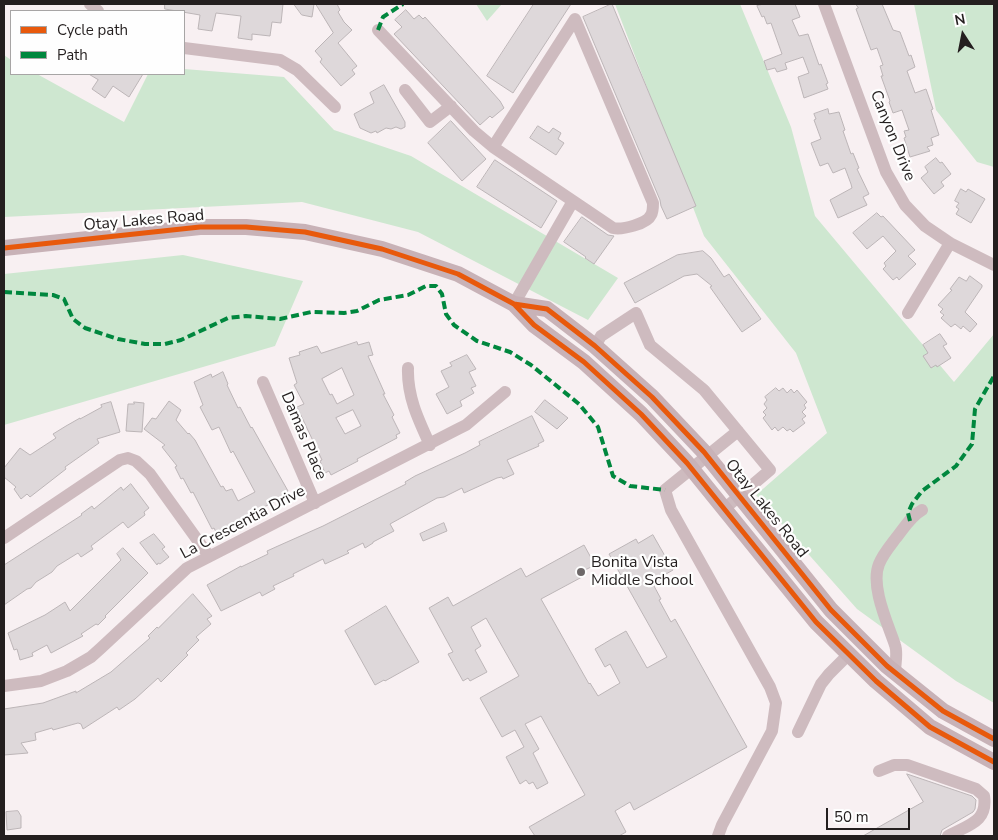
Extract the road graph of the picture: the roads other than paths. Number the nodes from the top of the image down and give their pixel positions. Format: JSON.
{"nodes":[{"id":1,"x":824,"y":4,"type":"edge"},
{"id":2,"x":378,"y":30,"type":"dead end"},
{"id":3,"x":185,"y":48,"type":"edge"},
{"id":4,"x":405,"y":90,"type":"dead end"},
{"id":5,"x":450,"y":106,"type":"junction"},
{"id":6,"x":335,"y":107,"type":"dead end"},
{"id":7,"x":493,"y":147,"type":"junction"},
{"id":8,"x":572,"y":201,"type":"junction"},
{"id":9,"x":950,"y":243,"type":"junction"},
{"id":10,"x":4,"y":248,"type":"edge"},
{"id":11,"x":994,"y":265,"type":"edge"},
{"id":12,"x":514,"y":304,"type":"junction"},
{"id":13,"x":908,"y":313,"type":"dead end"},
{"id":14,"x":595,"y":346,"type":"junction"},
{"id":15,"x":408,"y":368,"type":"dead end"},
{"id":16,"x":262,"y":382,"type":"dead end"},
{"id":17,"x":505,"y":392,"type":"dead end"},
{"id":18,"x":738,"y":431,"type":"junction"},
{"id":19,"x":430,"y":444,"type":"junction"},
{"id":20,"x":707,"y":456,"type":"junction"},
{"id":21,"x":691,"y":468,"type":"junction"},
{"id":22,"x":739,"y":496,"type":"junction"},
{"id":23,"x":315,"y":503,"type":"junction"},
{"id":24,"x":724,"y":509,"type":"junction"},
{"id":25,"x":922,"y":510,"type":"dead end"},
{"id":26,"x":4,"y":536,"type":"edge"},
{"id":27,"x":209,"y":556,"type":"junction"},
{"id":28,"x":848,"y":654,"type":"junction"},
{"id":29,"x":895,"y":672,"type":"junction"},
{"id":30,"x":4,"y":686,"type":"edge"},
{"id":31,"x":798,"y":732,"type":"dead end"},
{"id":32,"x":994,"y":739,"type":"edge"},
{"id":33,"x":994,"y":762,"type":"edge"},
{"id":34,"x":879,"y":771,"type":"dead end"},
{"id":35,"x":718,"y":836,"type":"edge"},
{"id":36,"x":948,"y":836,"type":"edge"}],
"edges":[{"from":1,"to":9,"type":"street","name":"Canyon Drive"},
{"from":2,"to":5,"type":"street"},
{"from":3,"to":6,"type":"street"},
{"from":4,"to":5,"type":"street"},
{"from":5,"to":7,"type":"street"},
{"from":7,"to":8,"type":"street"},
{"from":7,"to":8,"type":"street"},
{"from":8,"to":12,"type":"street"},
{"from":9,"to":11,"type":"street","name":"Canyon Drive"},
{"from":9,"to":13,"type":"street"},
{"from":10,"to":12,"type":"main road","name":"Otay Lakes Road"},
{"from":12,"to":14,"type":"main road","name":"Otay Lakes Road"},
{"from":12,"to":21,"type":"main road","name":"Otay Lakes Road"},
{"from":14,"to":18,"type":"street"},
{"from":14,"to":20,"type":"main road","name":"Otay Lakes Road"},
{"from":15,"to":19,"type":"street"},
{"from":16,"to":23,"type":"street","name":"Damas Place"},
{"from":17,"to":19,"type":"street","name":"La Crescentia Drive"},
{"from":18,"to":20,"type":"street"},
{"from":18,"to":22,"type":"street"},
{"from":19,"to":23,"type":"street","name":"La Crescentia Drive"},
{"from":20,"to":21,"type":"street"},
{"from":20,"to":22,"type":"main road","name":"Otay Lakes Road"},
{"from":21,"to":24,"type":"main road","name":"Otay Lakes Road"},
{"from":21,"to":35,"type":"street"},
{"from":22,"to":24,"type":"street"},
{"from":22,"to":29,"type":"main road","name":"Otay Lakes Road"},
{"from":23,"to":27,"type":"street","name":"La Crescentia Drive"},
{"from":24,"to":28,"type":"main road","name":"Otay Lakes Road"},
{"from":25,"to":29,"type":"street"},
{"from":26,"to":27,"type":"street"},
{"from":27,"to":30,"type":"street","name":"La Crescentia Drive"},
{"from":28,"to":31,"type":"street"},
{"from":28,"to":33,"type":"main road","name":"Otay Lakes Road"},
{"from":29,"to":32,"type":"main road","name":"Otay Lakes Road"},
{"from":34,"to":36,"type":"street"}]}
